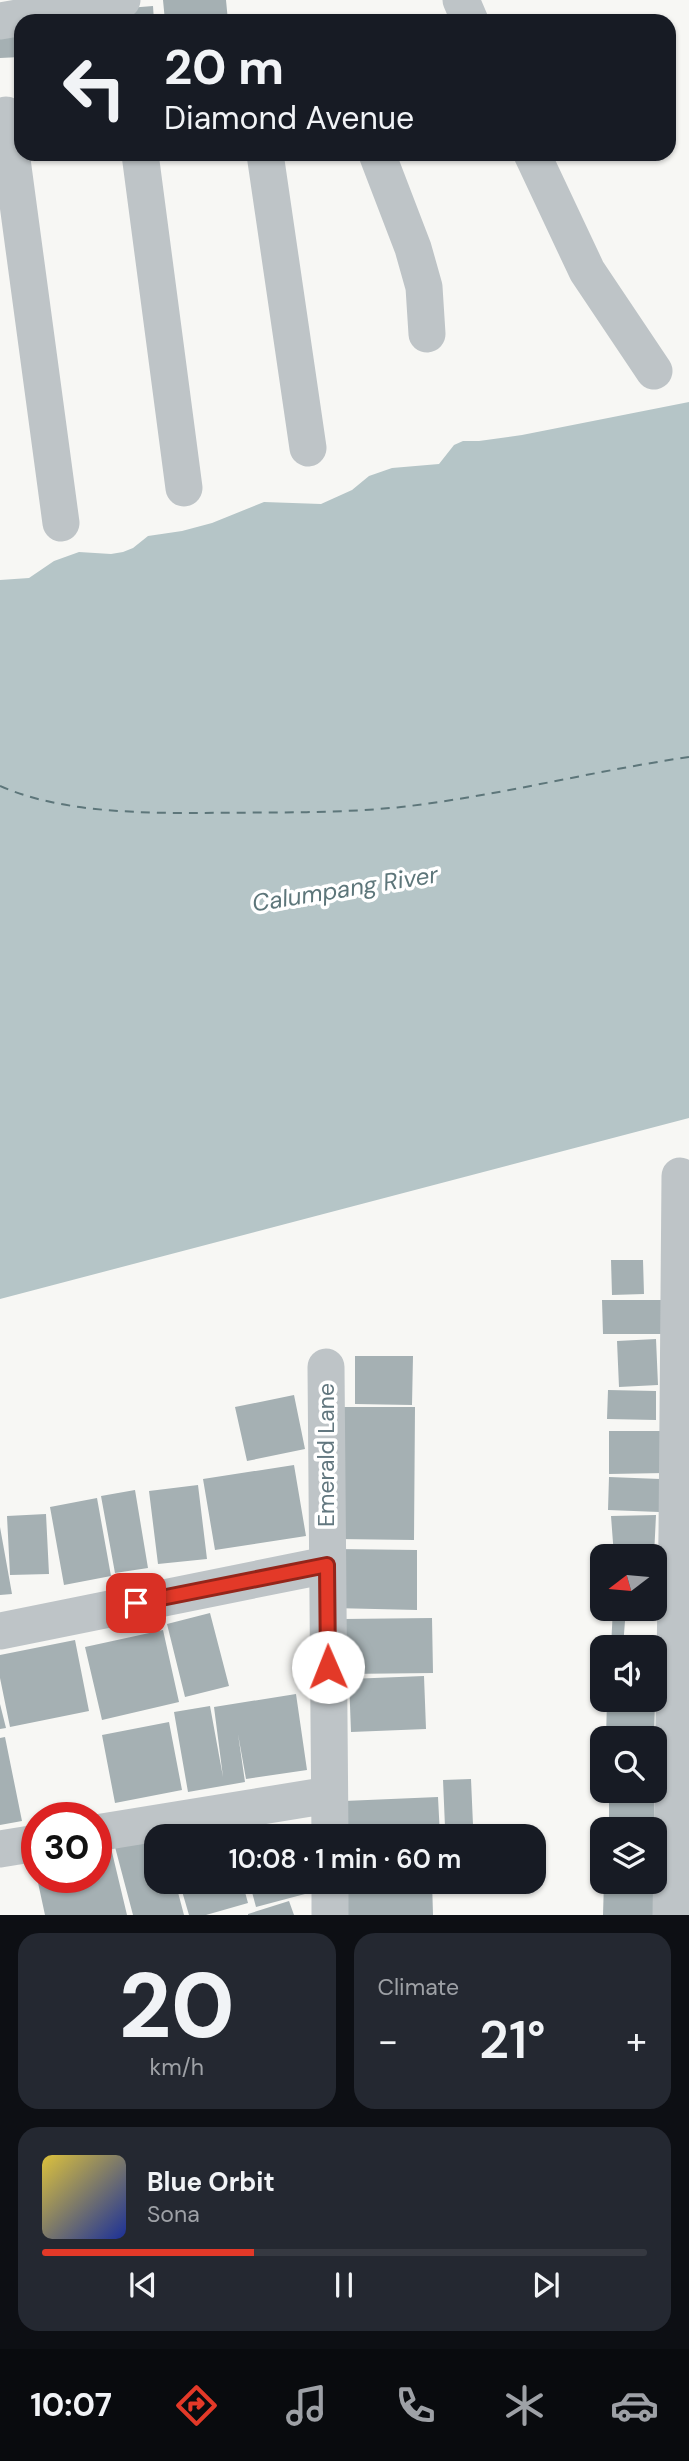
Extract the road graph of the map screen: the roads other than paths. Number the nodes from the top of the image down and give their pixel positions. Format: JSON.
{"nodes":[{"id":1,"x":122,"y":0,"type":"edge"},
{"id":2,"x":41,"y":14,"type":"edge"},
{"id":3,"x":9,"y":115,"type":"edge"},
{"id":4,"x":14,"y":154,"type":"edge"},
{"id":5,"x":15,"y":161,"type":"edge"},
{"id":6,"x":141,"y":161,"type":"edge"},
{"id":7,"x":266,"y":161,"type":"edge"},
{"id":8,"x":380,"y":161,"type":"edge"},
{"id":9,"x":535,"y":161,"type":"edge"},
{"id":10,"x":427,"y":334,"type":"dead end"},
{"id":11,"x":654,"y":371,"type":"dead end"},
{"id":12,"x":308,"y":448,"type":"dead end"},
{"id":13,"x":184,"y":488,"type":"dead end"},
{"id":14,"x":61,"y":523,"type":"dead end"},
{"id":15,"x":680,"y":1176,"type":"dead end"},
{"id":16,"x":684,"y":1290,"type":"edge"},
{"id":17,"x":326,"y":1367,"type":"dead end"},
{"id":18,"x":683,"y":1533,"type":"edge"},
{"id":19,"x":327,"y":1565,"type":"junction"},
{"id":20,"x":0,"y":1630,"type":"edge"},
{"id":21,"x":329,"y":1796,"type":"junction"},
{"id":22,"x":330,"y":1824,"type":"edge"},
{"id":23,"x":112,"y":1830,"type":"edge"},
{"id":24,"x":21,"y":1846,"type":"edge"},
{"id":25,"x":0,"y":1849,"type":"edge"},
{"id":26,"x":330,"y":1894,"type":"edge"},
{"id":27,"x":330,"y":1915,"type":"edge"},
{"id":28,"x":671,"y":1915,"type":"edge"}],
"edges":[{"from":1,"to":2,"type":"street"},
{"from":3,"to":4,"type":"street"},
{"from":5,"to":14,"type":"street"},
{"from":6,"to":13,"type":"street"},
{"from":7,"to":12,"type":"street"},
{"from":8,"to":10,"type":"street"},
{"from":9,"to":11,"type":"street"},
{"from":15,"to":16,"type":"street"},
{"from":16,"to":18,"type":"street"},
{"from":17,"to":19,"type":"street","name":"Emerald Lane"},
{"from":18,"to":28,"type":"street"},
{"from":19,"to":20,"type":"street"},
{"from":19,"to":21,"type":"street","name":"Emerald Lane"},
{"from":21,"to":22,"type":"street","name":"Emerald Lane"},
{"from":21,"to":23,"type":"street"},
{"from":24,"to":25,"type":"street"},
{"from":26,"to":27,"type":"street"}]}
